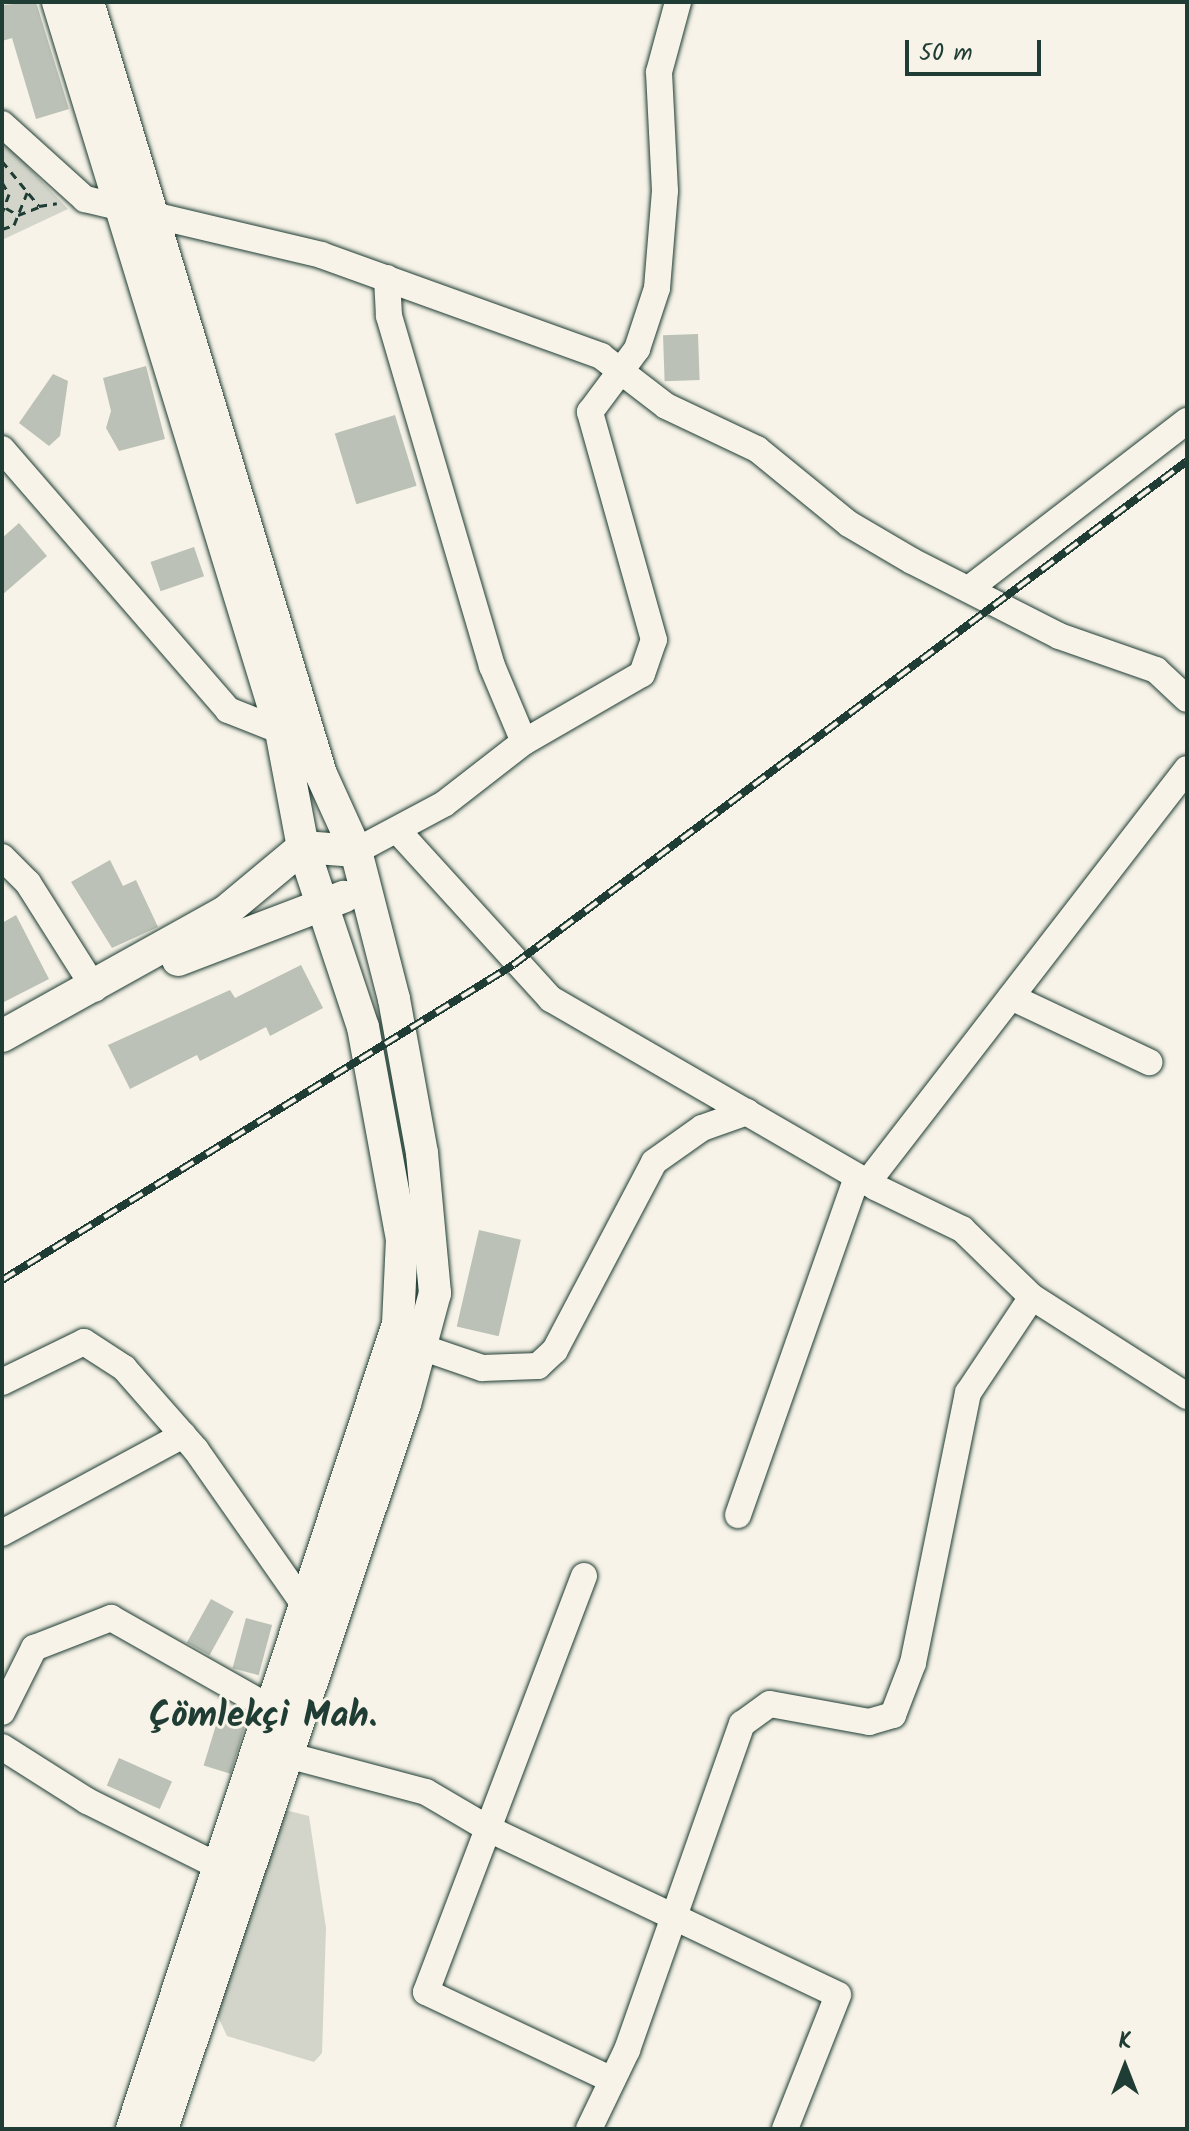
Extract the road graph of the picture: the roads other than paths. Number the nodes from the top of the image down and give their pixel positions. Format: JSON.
{"nodes":[{"id":1,"x":58,"y":2,"type":"edge"},
{"id":2,"x":88,"y":2,"type":"edge"},
{"id":3,"x":678,"y":2,"type":"edge"},
{"id":4,"x":2,"y":124,"type":"edge"},
{"id":5,"x":120,"y":204,"type":"junction"},
{"id":6,"x":153,"y":213,"type":"junction"},
{"id":7,"x":387,"y":278,"type":"junction"},
{"id":8,"x":617,"y":368,"type":"junction"},
{"id":9,"x":1187,"y":421,"type":"edge"},
{"id":10,"x":2,"y":449,"type":"edge"},
{"id":11,"x":970,"y":588,"type":"junction"},
{"id":12,"x":1187,"y":699,"type":"edge"},
{"id":13,"x":281,"y":731,"type":"junction"},
{"id":14,"x":524,"y":742,"type":"junction"},
{"id":15,"x":1187,"y":769,"type":"edge"},
{"id":16,"x":397,"y":830,"type":"junction"},
{"id":17,"x":303,"y":847,"type":"junction"},
{"id":18,"x":356,"y":851,"type":"junction"},
{"id":19,"x":2,"y":857,"type":"edge"},
{"id":20,"x":365,"y":884,"type":"junction"},
{"id":21,"x":324,"y":907,"type":"junction"},
{"id":22,"x":95,"y":989,"type":"junction"},
{"id":23,"x":1011,"y":997,"type":"junction"},
{"id":24,"x":2,"y":1036,"type":"edge"},
{"id":25,"x":2,"y":1054,"type":"edge"},
{"id":26,"x":1149,"y":1062,"type":"dead end"},
{"id":27,"x":747,"y":1112,"type":"junction"},
{"id":28,"x":862,"y":1180,"type":"junction"},
{"id":29,"x":1032,"y":1297,"type":"junction"},
{"id":30,"x":421,"y":1347,"type":"junction"},
{"id":31,"x":2,"y":1382,"type":"edge"},
{"id":32,"x":1187,"y":1396,"type":"edge"},
{"id":33,"x":183,"y":1435,"type":"junction"},
{"id":34,"x":738,"y":1515,"type":"dead end"},
{"id":35,"x":2,"y":1533,"type":"edge"},
{"id":36,"x":584,"y":1576,"type":"dead end"},
{"id":37,"x":306,"y":1607,"type":"junction"},
{"id":38,"x":272,"y":1709,"type":"junction"},
{"id":39,"x":2,"y":1712,"type":"edge"},
{"id":40,"x":2,"y":1747,"type":"edge"},
{"id":41,"x":287,"y":1755,"type":"junction"},
{"id":42,"x":489,"y":1829,"type":"junction"},
{"id":43,"x":220,"y":1867,"type":"junction"},
{"id":44,"x":674,"y":1917,"type":"junction"},
{"id":45,"x":612,"y":2080,"type":"junction"},
{"id":46,"x":132,"y":2129,"type":"edge"},
{"id":47,"x":162,"y":2129,"type":"edge"},
{"id":48,"x":589,"y":2129,"type":"edge"},
{"id":49,"x":785,"y":2129,"type":"edge"}],
"edges":[{"from":1,"to":5,"type":"main road"},
{"from":2,"to":6,"type":"main road"},
{"from":3,"to":8,"type":"street"},
{"from":4,"to":5,"type":"street"},
{"from":5,"to":6,"type":"street"},
{"from":5,"to":13,"type":"main road"},
{"from":6,"to":7,"type":"street"},
{"from":6,"to":18,"type":"main road"},
{"from":7,"to":8,"type":"street"},
{"from":7,"to":14,"type":"street"},
{"from":8,"to":11,"type":"street"},
{"from":8,"to":14,"type":"street"},
{"from":9,"to":11,"type":"street"},
{"from":10,"to":13,"type":"street"},
{"from":11,"to":12,"type":"street"},
{"from":13,"to":17,"type":"main road"},
{"from":14,"to":16,"type":"street"},
{"from":15,"to":23,"type":"street"},
{"from":16,"to":18,"type":"street"},
{"from":16,"to":27,"type":"street"},
{"from":17,"to":18,"type":"main road"},
{"from":17,"to":21,"type":"main road"},
{"from":17,"to":22,"type":"main road"},
{"from":18,"to":20,"type":"main road"},
{"from":19,"to":22,"type":"street"},
{"from":20,"to":21,"type":"main road"},
{"from":20,"to":30,"type":"main road"},
{"from":21,"to":25,"type":"main road"},
{"from":21,"to":37,"type":"main road"},
{"from":22,"to":24,"type":"main road"},
{"from":23,"to":26,"type":"street"},
{"from":23,"to":28,"type":"street"},
{"from":27,"to":28,"type":"street"},
{"from":27,"to":30,"type":"street"},
{"from":28,"to":29,"type":"street"},
{"from":28,"to":34,"type":"street"},
{"from":29,"to":32,"type":"street"},
{"from":29,"to":44,"type":"street"},
{"from":30,"to":41,"type":"main road"},
{"from":31,"to":33,"type":"street"},
{"from":33,"to":35,"type":"street"},
{"from":33,"to":37,"type":"street"},
{"from":36,"to":42,"type":"street"},
{"from":37,"to":38,"type":"main road"},
{"from":38,"to":39,"type":"street"},
{"from":38,"to":43,"type":"main road"},
{"from":40,"to":43,"type":"street"},
{"from":41,"to":42,"type":"street"},
{"from":41,"to":47,"type":"main road"},
{"from":42,"to":44,"type":"street"},
{"from":42,"to":45,"type":"street"},
{"from":43,"to":46,"type":"main road"},
{"from":44,"to":45,"type":"street"},
{"from":44,"to":49,"type":"street"},
{"from":45,"to":48,"type":"street"}]}
